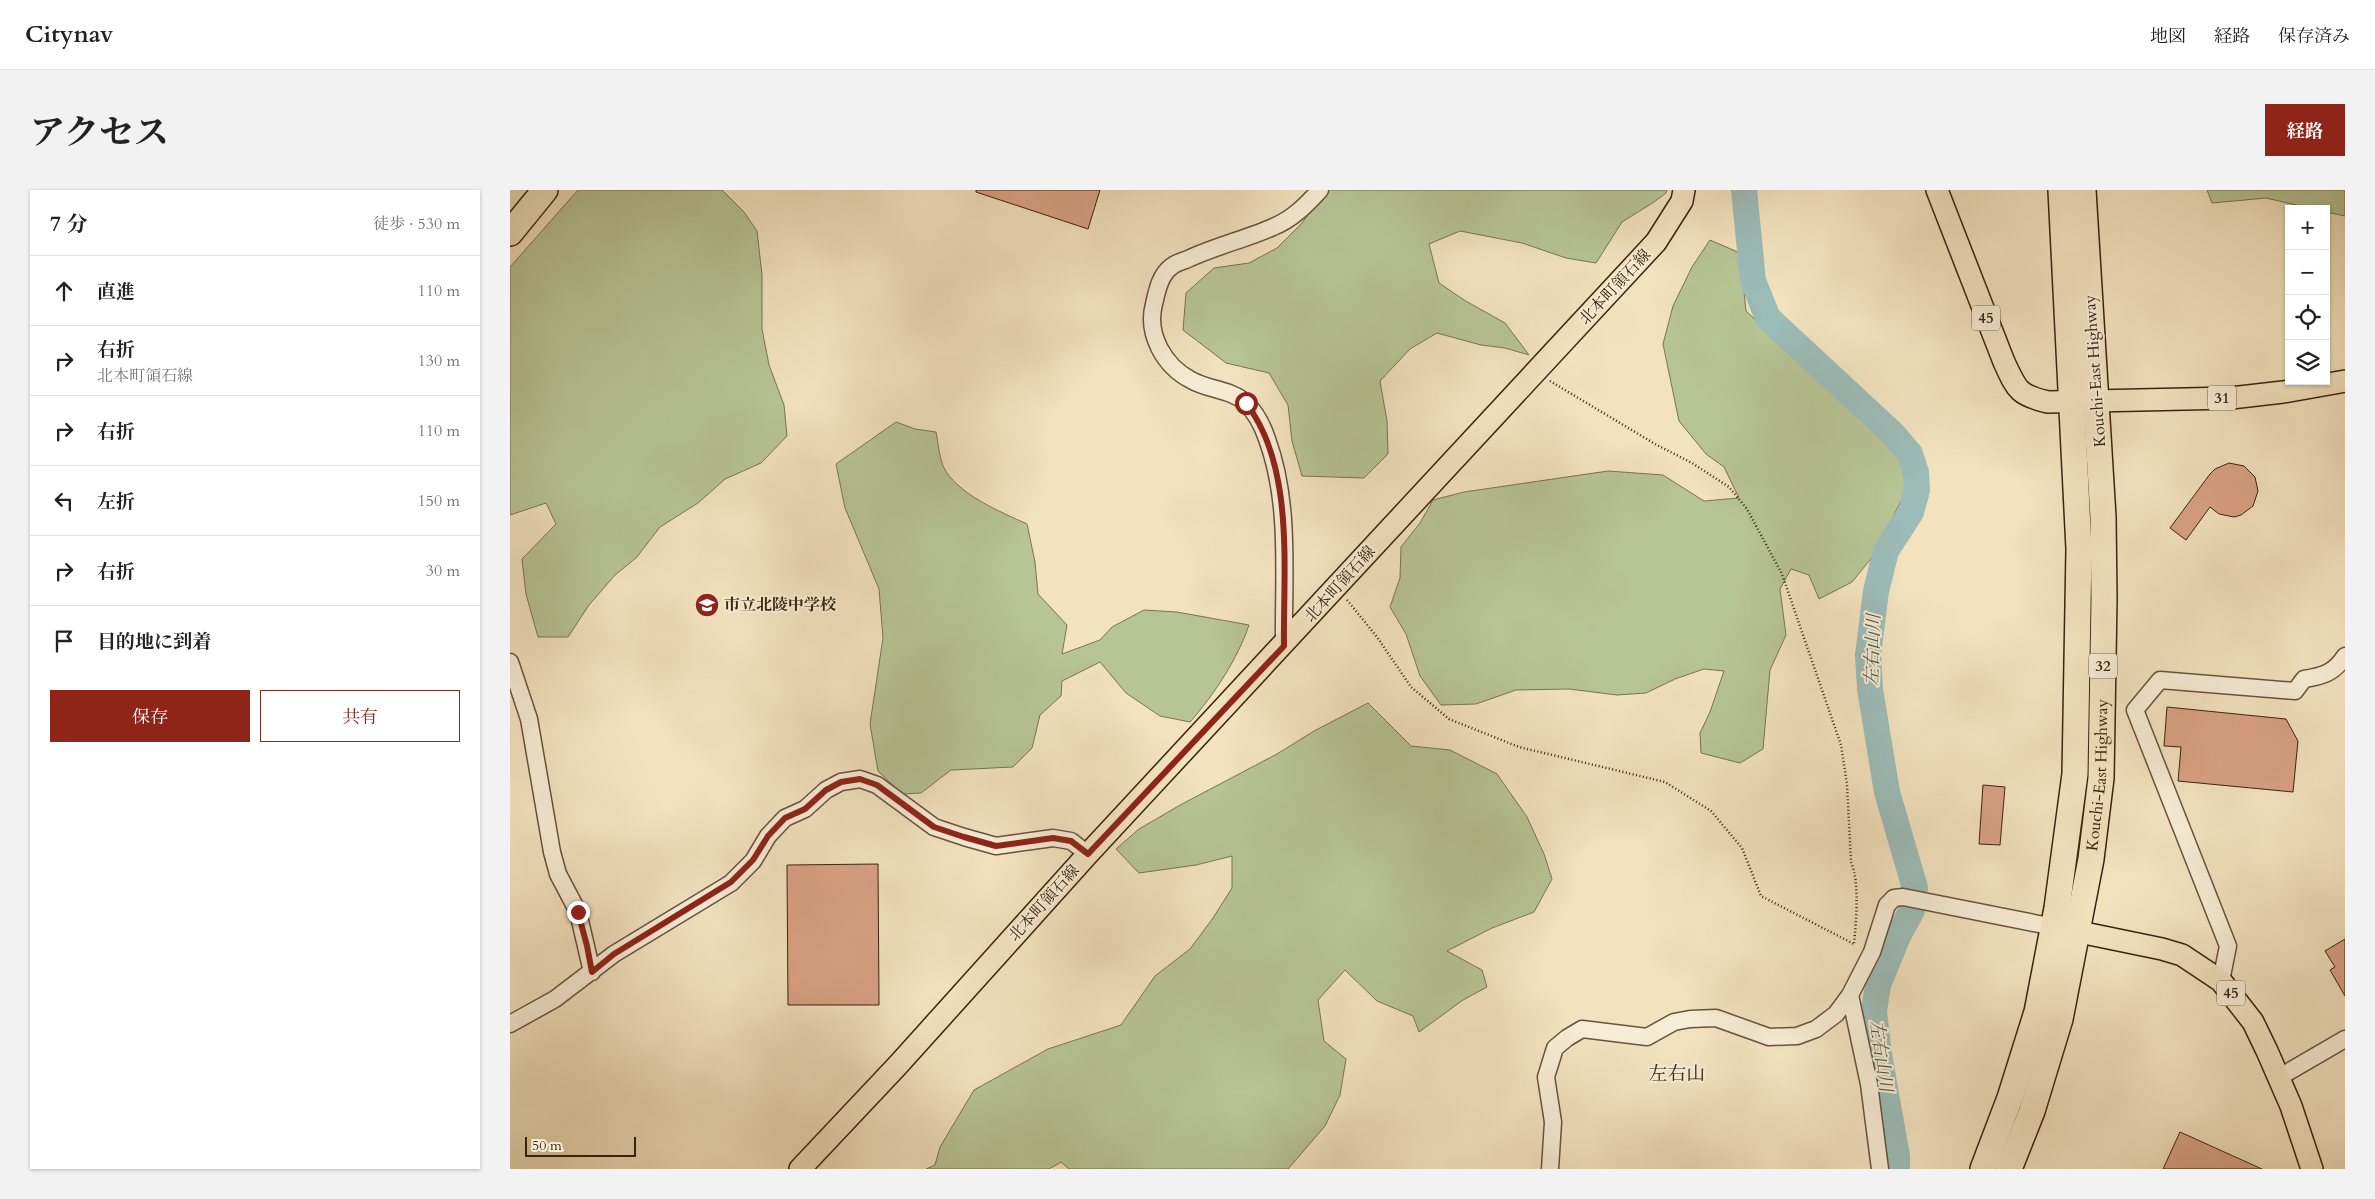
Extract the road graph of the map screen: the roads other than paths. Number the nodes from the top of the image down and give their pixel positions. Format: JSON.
{"nodes":[{"id":1,"x":544,"y":190,"type":"edge"},
{"id":2,"x":1320,"y":190,"type":"edge"},
{"id":3,"x":1684,"y":190,"type":"edge"},
{"id":4,"x":1937,"y":190,"type":"edge"},
{"id":5,"x":2061,"y":190,"type":"edge"},
{"id":6,"x":2083,"y":190,"type":"edge"},
{"id":7,"x":510,"y":233,"type":"edge"},
{"id":8,"x":2345,"y":381,"type":"edge"},
{"id":9,"x":2098,"y":399,"type":"junction"},
{"id":10,"x":2073,"y":401,"type":"junction"},
{"id":11,"x":1284,"y":646,"type":"junction"},
{"id":12,"x":2345,"y":656,"type":"edge"},
{"id":13,"x":510,"y":662,"type":"edge"},
{"id":14,"x":1088,"y":854,"type":"junction"},
{"id":15,"x":2054,"y":926,"type":"junction"},
{"id":16,"x":2078,"y":932,"type":"junction"},
{"id":17,"x":592,"y":972,"type":"junction"},
{"id":18,"x":2221,"y":981,"type":"junction"},
{"id":19,"x":1850,"y":995,"type":"junction"},
{"id":20,"x":510,"y":1024,"type":"edge"},
{"id":21,"x":2345,"y":1039,"type":"edge"},
{"id":22,"x":2278,"y":1078,"type":"junction"},
{"id":23,"x":800,"y":1169,"type":"edge"},
{"id":24,"x":1550,"y":1169,"type":"edge"},
{"id":25,"x":1880,"y":1169,"type":"edge"},
{"id":26,"x":1983,"y":1169,"type":"edge"},
{"id":27,"x":2009,"y":1169,"type":"edge"},
{"id":28,"x":2312,"y":1169,"type":"edge"}],
"edges":[{"from":1,"to":7,"type":"highway"},
{"from":2,"to":11,"type":"street"},
{"from":3,"to":11,"type":"main road","name":"北本町領石線"},
{"from":4,"to":10,"type":"main road","number":"45"},
{"from":5,"to":10,"type":"highway","name":"Kouchi-East Highway","number":"32"},
{"from":6,"to":9,"type":"highway","name":"Kouchi-East Highway","number":"32"},
{"from":8,"to":9,"type":"main road","number":"31"},
{"from":9,"to":10,"type":"main road","number":"31"},
{"from":9,"to":16,"type":"highway","name":"Kouchi-East Highway","number":"32"},
{"from":10,"to":15,"type":"highway","name":"Kouchi-East Highway","number":"32"},
{"from":11,"to":14,"type":"main road","name":"北本町領石線"},
{"from":12,"to":18,"type":"street"},
{"from":13,"to":17,"type":"street"},
{"from":14,"to":17,"type":"street"},
{"from":14,"to":23,"type":"main road","name":"北本町領石線"},
{"from":15,"to":16,"type":"main road","number":"45"},
{"from":15,"to":19,"type":"street"},
{"from":15,"to":26,"type":"highway","name":"Kouchi-East Highway","number":"32"},
{"from":16,"to":18,"type":"main road","number":"45"},
{"from":16,"to":27,"type":"highway","name":"Kouchi-East Highway","number":"32"},
{"from":17,"to":20,"type":"street"},
{"from":18,"to":22,"type":"main road","number":"45"},
{"from":19,"to":24,"type":"street"},
{"from":19,"to":25,"type":"street"},
{"from":21,"to":22,"type":"street"},
{"from":22,"to":28,"type":"main road","number":"45"}]}
